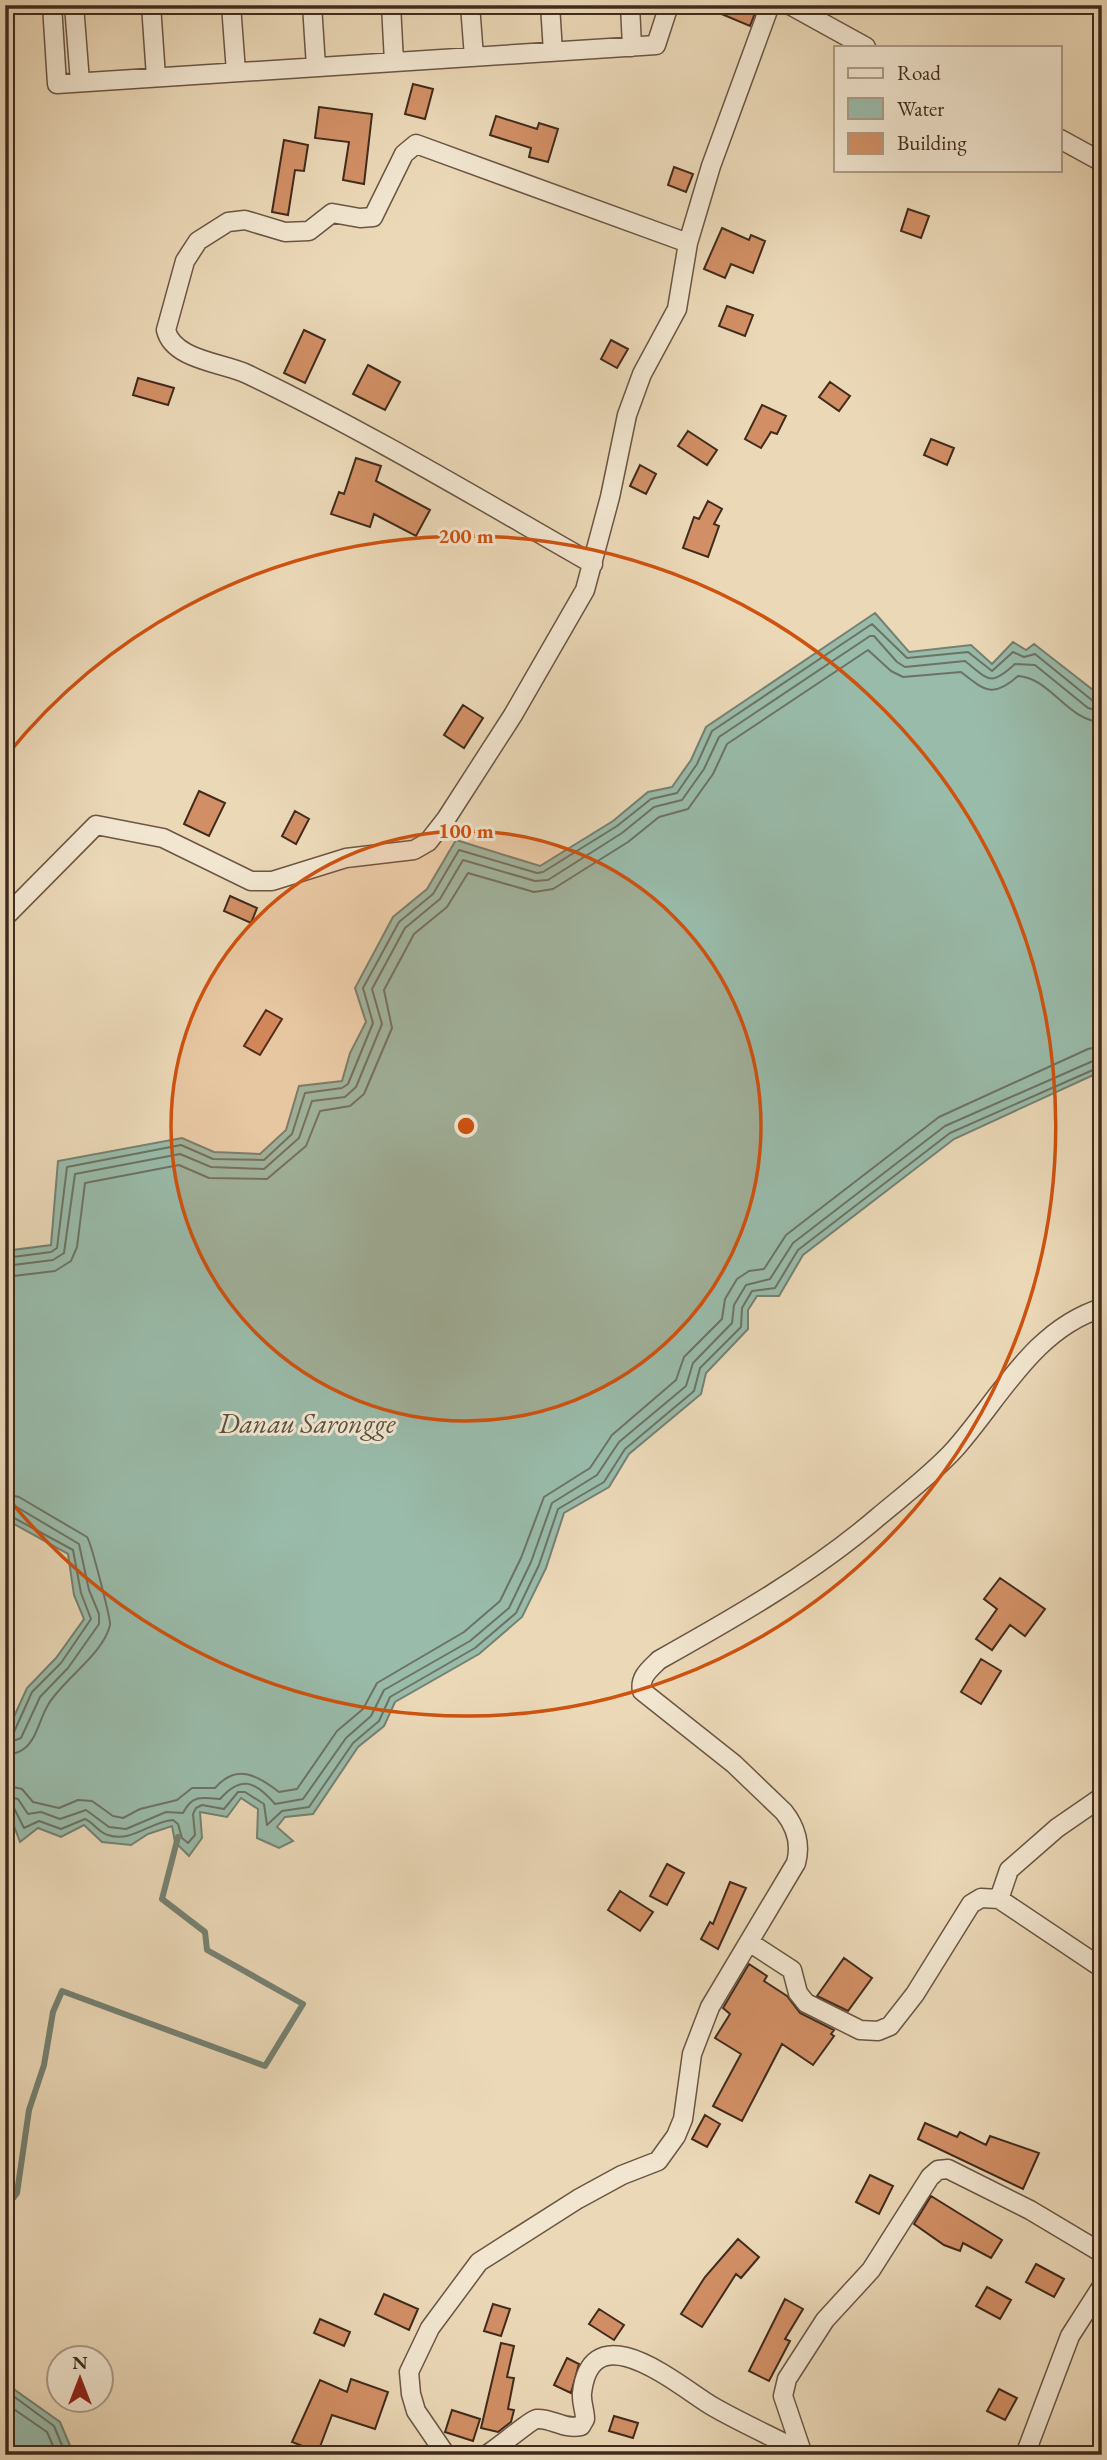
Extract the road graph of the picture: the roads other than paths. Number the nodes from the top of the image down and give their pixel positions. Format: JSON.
{"nodes":[{"id":1,"x":52,"y":5,"type":"edge"},
{"id":2,"x":74,"y":5,"type":"edge"},
{"id":3,"x":151,"y":5,"type":"edge"},
{"id":4,"x":231,"y":5,"type":"edge"},
{"id":5,"x":312,"y":5,"type":"edge"},
{"id":6,"x":391,"y":5,"type":"edge"},
{"id":7,"x":470,"y":5,"type":"edge"},
{"id":8,"x":550,"y":5,"type":"edge"},
{"id":9,"x":630,"y":5,"type":"edge"},
{"id":10,"x":669,"y":5,"type":"edge"},
{"id":11,"x":770,"y":5,"type":"edge"},
{"id":12,"x":790,"y":5,"type":"edge"},
{"id":13,"x":864,"y":46,"type":"edge"},
{"id":14,"x":632,"y":47,"type":"junction"},
{"id":15,"x":553,"y":52,"type":"junction"},
{"id":16,"x":474,"y":57,"type":"junction"},
{"id":17,"x":394,"y":62,"type":"junction"},
{"id":18,"x":316,"y":67,"type":"junction"},
{"id":19,"x":236,"y":72,"type":"junction"},
{"id":20,"x":156,"y":77,"type":"junction"},
{"id":21,"x":80,"y":82,"type":"junction"},
{"id":22,"x":1062,"y":140,"type":"edge"},
{"id":23,"x":1102,"y":162,"type":"edge"},
{"id":24,"x":688,"y":243,"type":"junction"},
{"id":25,"x":593,"y":564,"type":"junction"},
{"id":26,"x":5,"y":917,"type":"edge"},
{"id":27,"x":1102,"y":1308,"type":"edge"},
{"id":28,"x":1102,"y":1797,"type":"edge"},
{"id":29,"x":999,"y":1899,"type":"junction"},
{"id":30,"x":749,"y":1942,"type":"junction"},
{"id":31,"x":1102,"y":1968,"type":"edge"},
{"id":32,"x":1102,"y":2253,"type":"edge"},
{"id":33,"x":1102,"y":2286,"type":"edge"},
{"id":34,"x":804,"y":2454,"type":"edge"},
{"id":35,"x":446,"y":2455,"type":"edge"},
{"id":36,"x":486,"y":2455,"type":"edge"},
{"id":37,"x":1024,"y":2455,"type":"edge"}],
"edges":[{"from":1,"to":21,"type":"street"},
{"from":2,"to":21,"type":"street"},
{"from":3,"to":20,"type":"street"},
{"from":4,"to":19,"type":"street"},
{"from":5,"to":18,"type":"street"},
{"from":6,"to":17,"type":"street"},
{"from":7,"to":16,"type":"street"},
{"from":8,"to":15,"type":"street"},
{"from":9,"to":14,"type":"street"},
{"from":10,"to":14,"type":"street"},
{"from":11,"to":24,"type":"street"},
{"from":12,"to":13,"type":"street"},
{"from":14,"to":15,"type":"street"},
{"from":15,"to":16,"type":"street"},
{"from":16,"to":17,"type":"street"},
{"from":17,"to":18,"type":"street"},
{"from":18,"to":19,"type":"street"},
{"from":19,"to":20,"type":"street"},
{"from":20,"to":21,"type":"street"},
{"from":22,"to":23,"type":"street"},
{"from":24,"to":25,"type":"street"},
{"from":24,"to":25,"type":"street"},
{"from":25,"to":26,"type":"street"},
{"from":27,"to":30,"type":"street"},
{"from":28,"to":29,"type":"street"},
{"from":29,"to":30,"type":"street"},
{"from":29,"to":31,"type":"street"},
{"from":30,"to":35,"type":"street"},
{"from":32,"to":34,"type":"street"},
{"from":33,"to":37,"type":"street"},
{"from":34,"to":36,"type":"street"}]}
